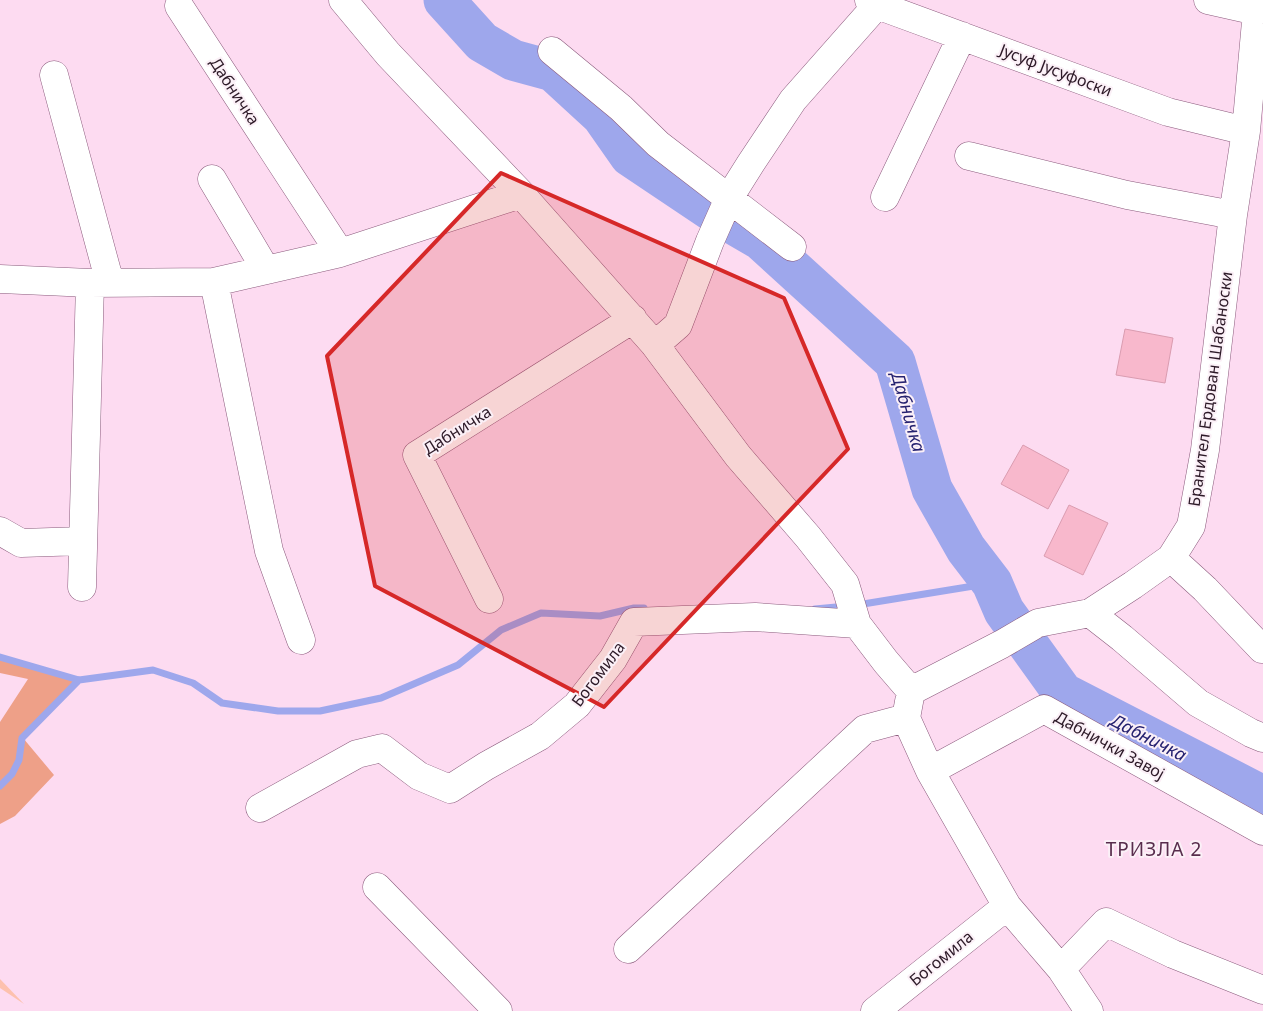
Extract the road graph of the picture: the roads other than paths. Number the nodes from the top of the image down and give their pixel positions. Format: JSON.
{"nodes":[{"id":1,"x":343,"y":0,"type":"edge"},
{"id":2,"x":1208,"y":0,"type":"edge"},
{"id":3,"x":873,"y":2,"type":"edge"},
{"id":4,"x":179,"y":6,"type":"dead end"},
{"id":5,"x":1258,"y":6,"type":"edge"},
{"id":6,"x":962,"y":36,"type":"junction"},
{"id":7,"x":552,"y":51,"type":"dead end"},
{"id":8,"x":54,"y":75,"type":"dead end"},
{"id":9,"x":1246,"y":131,"type":"junction"},
{"id":10,"x":969,"y":156,"type":"dead end"},
{"id":11,"x":212,"y":179,"type":"dead end"},
{"id":12,"x":521,"y":194,"type":"junction"},
{"id":13,"x":885,"y":197,"type":"dead end"},
{"id":14,"x":729,"y":198,"type":"junction"},
{"id":15,"x":1233,"y":215,"type":"junction"},
{"id":16,"x":792,"y":247,"type":"dead end"},
{"id":17,"x":340,"y":252,"type":"junction"},
{"id":18,"x":266,"y":270,"type":"junction"},
{"id":19,"x":0,"y":279,"type":"edge"},
{"id":20,"x":214,"y":282,"type":"junction"},
{"id":21,"x":100,"y":283,"type":"junction"},
{"id":22,"x":633,"y":319,"type":"junction"},
{"id":23,"x":655,"y":345,"type":"junction"},
{"id":24,"x":0,"y":531,"type":"edge"},
{"id":25,"x":83,"y":541,"type":"junction"},
{"id":26,"x":1171,"y":558,"type":"junction"},
{"id":27,"x":82,"y":587,"type":"dead end"},
{"id":28,"x":488,"y":599,"type":"dead end"},
{"id":29,"x":1090,"y":613,"type":"junction"},
{"id":30,"x":857,"y":624,"type":"junction"},
{"id":31,"x":301,"y":640,"type":"dead end"},
{"id":32,"x":1262,"y":649,"type":"dead end"},
{"id":33,"x":911,"y":691,"type":"junction"},
{"id":34,"x":906,"y":718,"type":"junction"},
{"id":35,"x":1263,"y":738,"type":"edge"},
{"id":36,"x":930,"y":771,"type":"junction"},
{"id":37,"x":260,"y":808,"type":"dead end"},
{"id":38,"x":1263,"y":831,"type":"edge"},
{"id":39,"x":378,"y":887,"type":"dead end"},
{"id":40,"x":1007,"y":906,"type":"junction"},
{"id":41,"x":628,"y":949,"type":"dead end"},
{"id":42,"x":1061,"y":969,"type":"junction"},
{"id":43,"x":1263,"y":990,"type":"edge"},
{"id":44,"x":498,"y":1011,"type":"edge"},
{"id":45,"x":875,"y":1011,"type":"edge"},
{"id":46,"x":1089,"y":1011,"type":"edge"}],
"edges":[{"from":1,"to":12,"type":"street"},
{"from":2,"to":5,"type":"street","name":"Бранител Ердован Шабаноски"},
{"from":3,"to":6,"type":"street","name":"Јусуф Јусуфоски"},
{"from":3,"to":14,"type":"street"},
{"from":4,"to":17,"type":"street","name":"Дабничка"},
{"from":5,"to":9,"type":"street","name":"Бранител Ердован Шабаноски"},
{"from":6,"to":9,"type":"street","name":"Јусуф Јусуфоски"},
{"from":6,"to":13,"type":"street"},
{"from":7,"to":14,"type":"street"},
{"from":8,"to":21,"type":"street"},
{"from":9,"to":15,"type":"street","name":"Бранител Ердован Шабаноски"},
{"from":10,"to":15,"type":"street"},
{"from":11,"to":18,"type":"street"},
{"from":12,"to":17,"type":"street"},
{"from":12,"to":22,"type":"street"},
{"from":14,"to":16,"type":"street"},
{"from":14,"to":23,"type":"street"},
{"from":15,"to":26,"type":"street","name":"Бранител Ердован Шабаноски"},
{"from":17,"to":18,"type":"street"},
{"from":18,"to":20,"type":"street"},
{"from":19,"to":21,"type":"street"},
{"from":20,"to":21,"type":"street"},
{"from":20,"to":31,"type":"street"},
{"from":21,"to":25,"type":"street"},
{"from":22,"to":23,"type":"street"},
{"from":22,"to":28,"type":"street","name":"Дабничка"},
{"from":23,"to":30,"type":"street"},
{"from":24,"to":25,"type":"street"},
{"from":25,"to":27,"type":"street"},
{"from":26,"to":29,"type":"street","name":"Бранител Ердован Шабаноски"},
{"from":26,"to":32,"type":"street"},
{"from":29,"to":33,"type":"street","name":"Бранител Ердован Шабаноски"},
{"from":29,"to":35,"type":"street"},
{"from":30,"to":33,"type":"street"},
{"from":30,"to":37,"type":"street","name":"Богомила"},
{"from":33,"to":34,"type":"street"},
{"from":34,"to":36,"type":"street"},
{"from":34,"to":41,"type":"street"},
{"from":36,"to":38,"type":"street","name":"Дабнички Завој"},
{"from":36,"to":40,"type":"street"},
{"from":39,"to":44,"type":"street"},
{"from":40,"to":42,"type":"street"},
{"from":40,"to":45,"type":"street","name":"Богомила"},
{"from":42,"to":43,"type":"street"},
{"from":42,"to":46,"type":"street"}]}
